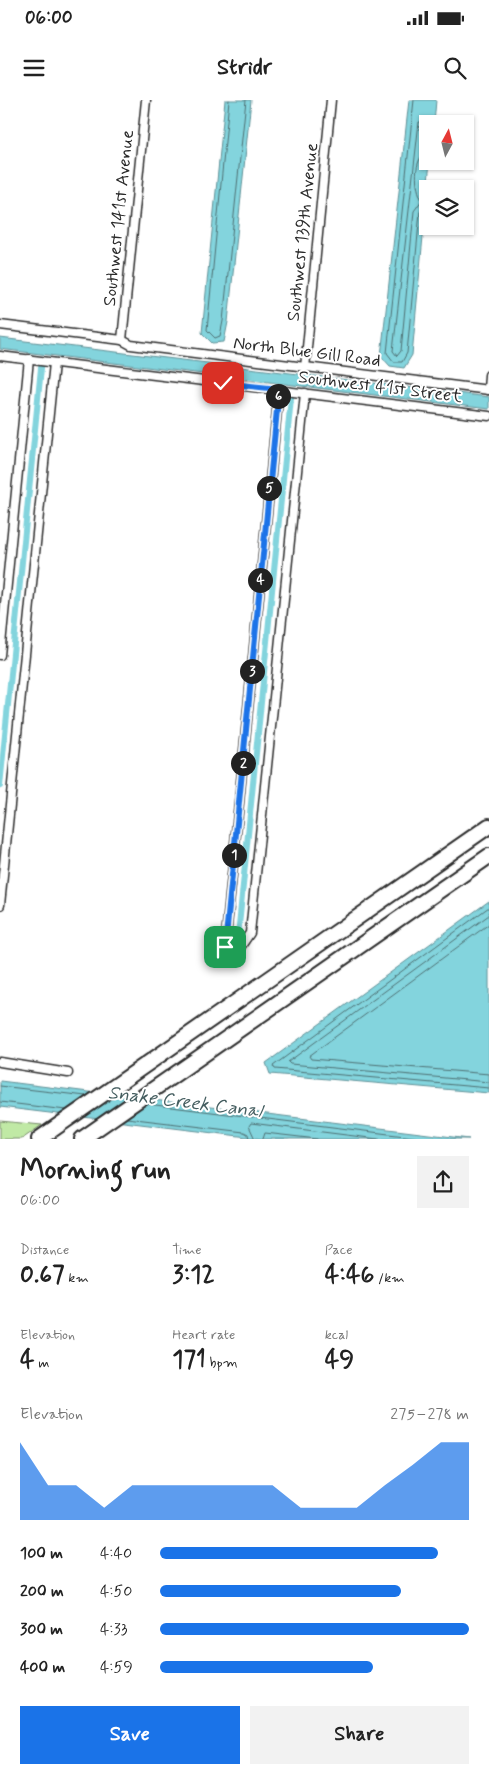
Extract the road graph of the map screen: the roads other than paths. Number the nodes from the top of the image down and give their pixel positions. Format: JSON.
{"nodes":[{"id":1,"x":146,"y":100,"type":"edge"},
{"id":2,"x":332,"y":100,"type":"edge"},
{"id":3,"x":0,"y":325,"type":"edge"},
{"id":4,"x":122,"y":340,"type":"junction"},
{"id":5,"x":0,"y":356,"type":"edge"},
{"id":6,"x":29,"y":359,"type":"junction"},
{"id":7,"x":54,"y":363,"type":"junction"},
{"id":8,"x":305,"y":368,"type":"junction"},
{"id":9,"x":489,"y":375,"type":"edge"},
{"id":10,"x":279,"y":389,"type":"junction"},
{"id":11,"x":488,"y":390,"type":"edge"},
{"id":12,"x":305,"y":393,"type":"junction"},
{"id":13,"x":489,"y":416,"type":"edge"},
{"id":14,"x":0,"y":655,"type":"edge"},
{"id":15,"x":489,"y":826,"type":"edge"},
{"id":16,"x":489,"y":856,"type":"edge"},
{"id":17,"x":0,"y":905,"type":"edge"},
{"id":18,"x":0,"y":1062,"type":"edge"},
{"id":19,"x":68,"y":1073,"type":"dead end"},
{"id":20,"x":85,"y":1137,"type":"edge"},
{"id":21,"x":39,"y":1139,"type":"edge"}],
"edges":[{"from":1,"to":4,"type":"street","name":"Southwest 141st Avenue"},
{"from":2,"to":8,"type":"street","name":"Southwest 139th Avenue"},
{"from":3,"to":4,"type":"street","name":"North Blue Gill Road"},
{"from":4,"to":8,"type":"street","name":"North Blue Gill Road"},
{"from":5,"to":6,"type":"street","name":"Southwest 41st Street"},
{"from":6,"to":7,"type":"street","name":"Southwest 41st Street"},
{"from":6,"to":14,"type":"street"},
{"from":7,"to":10,"type":"street","name":"Southwest 41st Street"},
{"from":7,"to":17,"type":"street"},
{"from":8,"to":11,"type":"street","name":"North Blue Gill Road"},
{"from":9,"to":11,"type":"street"},
{"from":10,"to":12,"type":"street","name":"Southwest 41st Street"},
{"from":10,"to":12,"type":"street"},
{"from":12,"to":13,"type":"street","name":"Southwest 41st Street"},
{"from":15,"to":21,"type":"highway"},
{"from":16,"to":20,"type":"highway"},
{"from":18,"to":19,"type":"street"}]}
